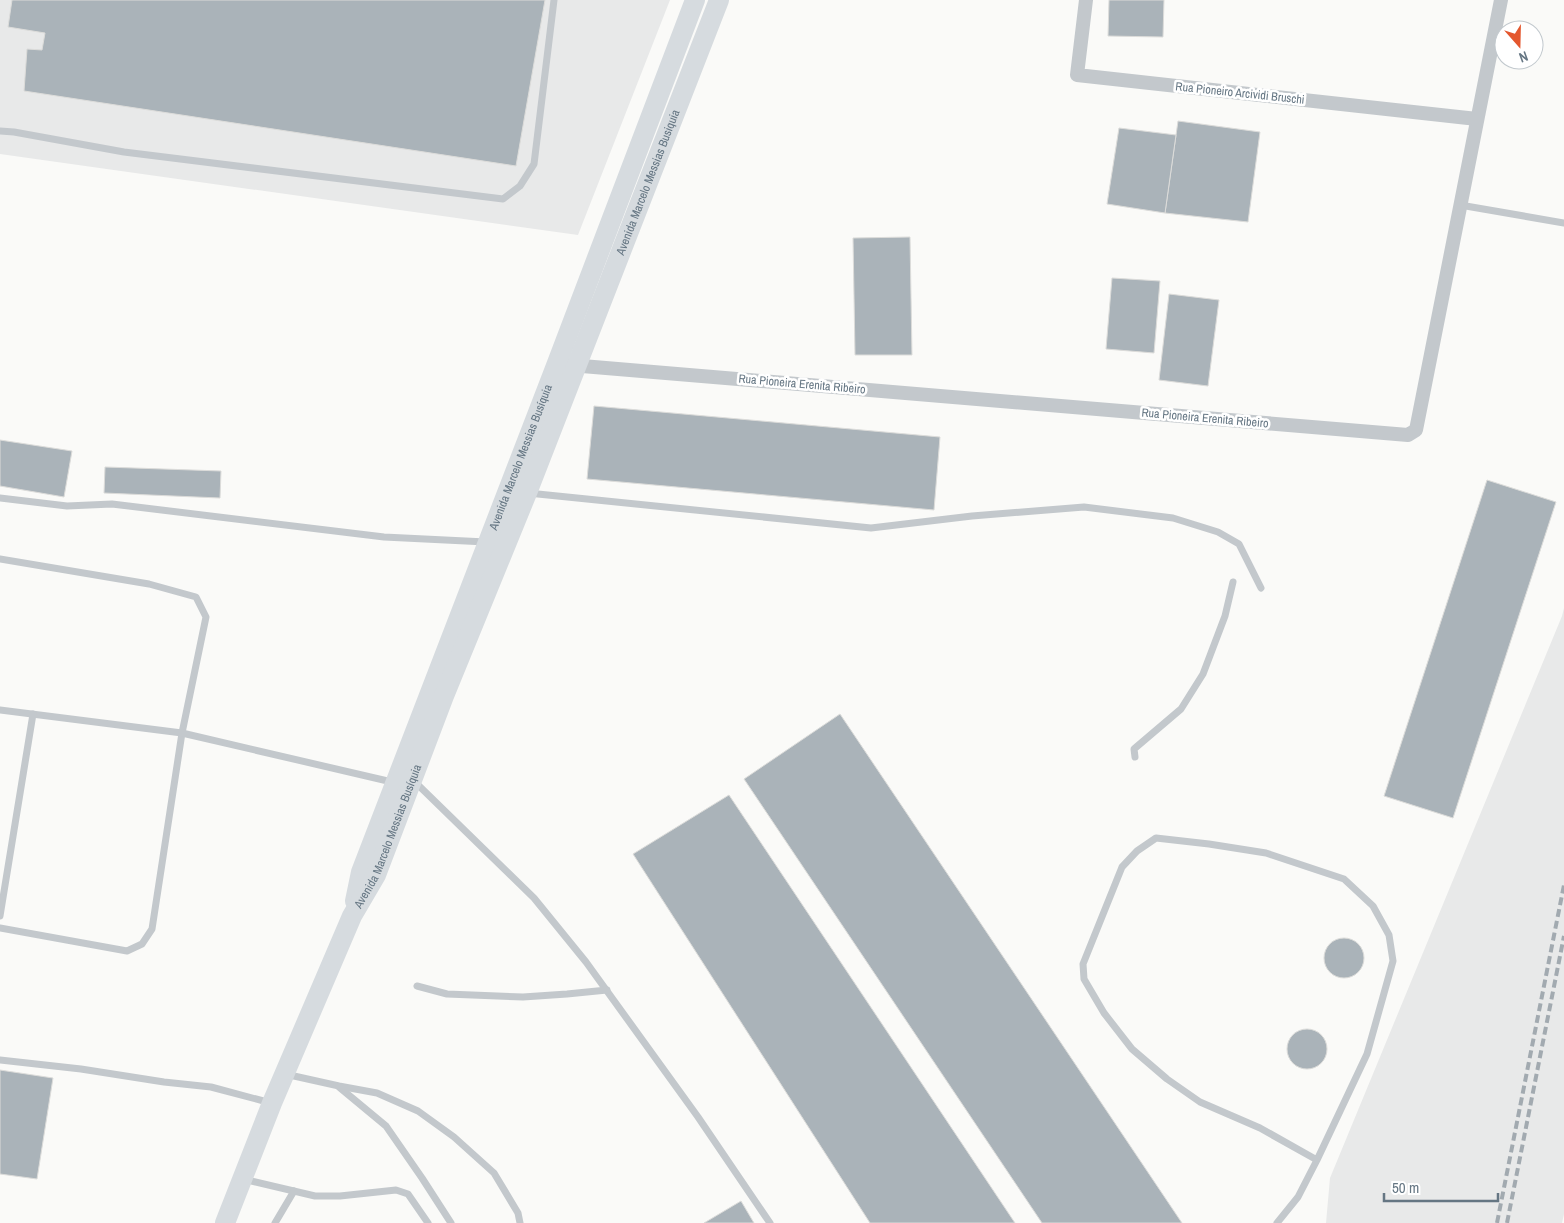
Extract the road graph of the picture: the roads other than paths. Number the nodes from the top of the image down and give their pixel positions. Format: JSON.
{"nodes":[{"id":1,"x":554,"y":0,"type":"edge"},
{"id":2,"x":695,"y":0,"type":"edge"},
{"id":3,"x":718,"y":0,"type":"edge"},
{"id":4,"x":1086,"y":0,"type":"edge"},
{"id":5,"x":1501,"y":0,"type":"edge"},
{"id":6,"x":1478,"y":119,"type":"junction"},
{"id":7,"x":0,"y":131,"type":"edge"},
{"id":8,"x":1460,"y":205,"type":"junction"},
{"id":9,"x":1564,"y":223,"type":"edge"},
{"id":10,"x":557,"y":363,"type":"junction"},
{"id":11,"x":577,"y":365,"type":"junction"},
{"id":12,"x":527,"y":493,"type":"junction"},
{"id":13,"x":0,"y":498,"type":"edge"},
{"id":14,"x":497,"y":543,"type":"junction"},
{"id":15,"x":0,"y":559,"type":"edge"},
{"id":16,"x":1233,"y":582,"type":"dead end"},
{"id":17,"x":1262,"y":588,"type":"dead end"},
{"id":18,"x":0,"y":710,"type":"edge"},
{"id":19,"x":33,"y":714,"type":"junction"},
{"id":20,"x":182,"y":733,"type":"junction"},
{"id":21,"x":1135,"y":757,"type":"dead end"},
{"id":22,"x":404,"y":781,"type":"junction"},
{"id":23,"x":0,"y":916,"type":"edge"},
{"id":24,"x":0,"y":928,"type":"edge"},
{"id":25,"x":417,"y":986,"type":"dead end"},
{"id":26,"x":607,"y":990,"type":"junction"},
{"id":27,"x":0,"y":1060,"type":"edge"},
{"id":28,"x":285,"y":1074,"type":"junction"},
{"id":29,"x":339,"y":1086,"type":"junction"},
{"id":30,"x":272,"y":1103,"type":"junction"},
{"id":31,"x":1317,"y":1160,"type":"junction"},
{"id":32,"x":243,"y":1178,"type":"junction"},
{"id":33,"x":294,"y":1190,"type":"junction"},
{"id":34,"x":225,"y":1223,"type":"edge"},
{"id":35,"x":276,"y":1223,"type":"edge"},
{"id":36,"x":428,"y":1223,"type":"edge"},
{"id":37,"x":451,"y":1223,"type":"edge"},
{"id":38,"x":520,"y":1223,"type":"edge"},
{"id":39,"x":770,"y":1223,"type":"edge"},
{"id":40,"x":1277,"y":1223,"type":"edge"}],
"edges":[{"from":1,"to":7,"type":"lane"},
{"from":2,"to":10,"type":"street","name":"Avenida Marcelo Messias Busíquia"},
{"from":3,"to":11,"type":"street","name":"Avenida Marcelo Messias Busiquia"},
{"from":4,"to":6,"type":"street","name":"Rua Pioneiro Arcividi Bruschi"},
{"from":5,"to":6,"type":"street","name":"Rua Pioneira Erenita Ribeiro"},
{"from":6,"to":8,"type":"street","name":"Rua Pioneira Erenita Ribeiro"},
{"from":8,"to":9,"type":"lane"},
{"from":8,"to":11,"type":"street","name":"Rua Pioneira Erenita Ribeiro"},
{"from":10,"to":11,"type":"street","name":"Rua Pioneira Erenita Ribeiro"},
{"from":10,"to":14,"type":"street","name":"Avenida Marcelo Messias Busíquia"},
{"from":11,"to":12,"type":"street","name":"Avenida Marcelo Messias Busíquia"},
{"from":12,"to":14,"type":"street","name":"Avenida Marcelo Messias Busíquia"},
{"from":12,"to":17,"type":"lane"},
{"from":13,"to":14,"type":"lane"},
{"from":14,"to":22,"type":"street","name":"Avenida Marcelo Messias Busíquia"},
{"from":15,"to":20,"type":"lane"},
{"from":16,"to":21,"type":"lane"},
{"from":18,"to":19,"type":"lane"},
{"from":19,"to":20,"type":"lane"},
{"from":19,"to":23,"type":"lane"},
{"from":20,"to":22,"type":"lane"},
{"from":20,"to":24,"type":"lane"},
{"from":22,"to":26,"type":"lane"},
{"from":22,"to":28,"type":"street","name":"Avenida Marcelo Messias Busíquia"},
{"from":25,"to":26,"type":"lane"},
{"from":26,"to":39,"type":"lane"},
{"from":27,"to":30,"type":"lane"},
{"from":28,"to":29,"type":"lane"},
{"from":28,"to":30,"type":"street","name":"Avenida Marcelo Messias Busíquia"},
{"from":29,"to":37,"type":"lane"},
{"from":29,"to":38,"type":"lane"},
{"from":30,"to":32,"type":"street","name":"Avenida Marcelo Messias Busíquia"},
{"from":31,"to":31,"type":"lane"},
{"from":31,"to":40,"type":"lane"},
{"from":32,"to":33,"type":"lane"},
{"from":32,"to":34,"type":"street","name":"Avenida Marcelo Messias Busíquia"},
{"from":33,"to":35,"type":"lane"},
{"from":33,"to":36,"type":"lane"}]}
